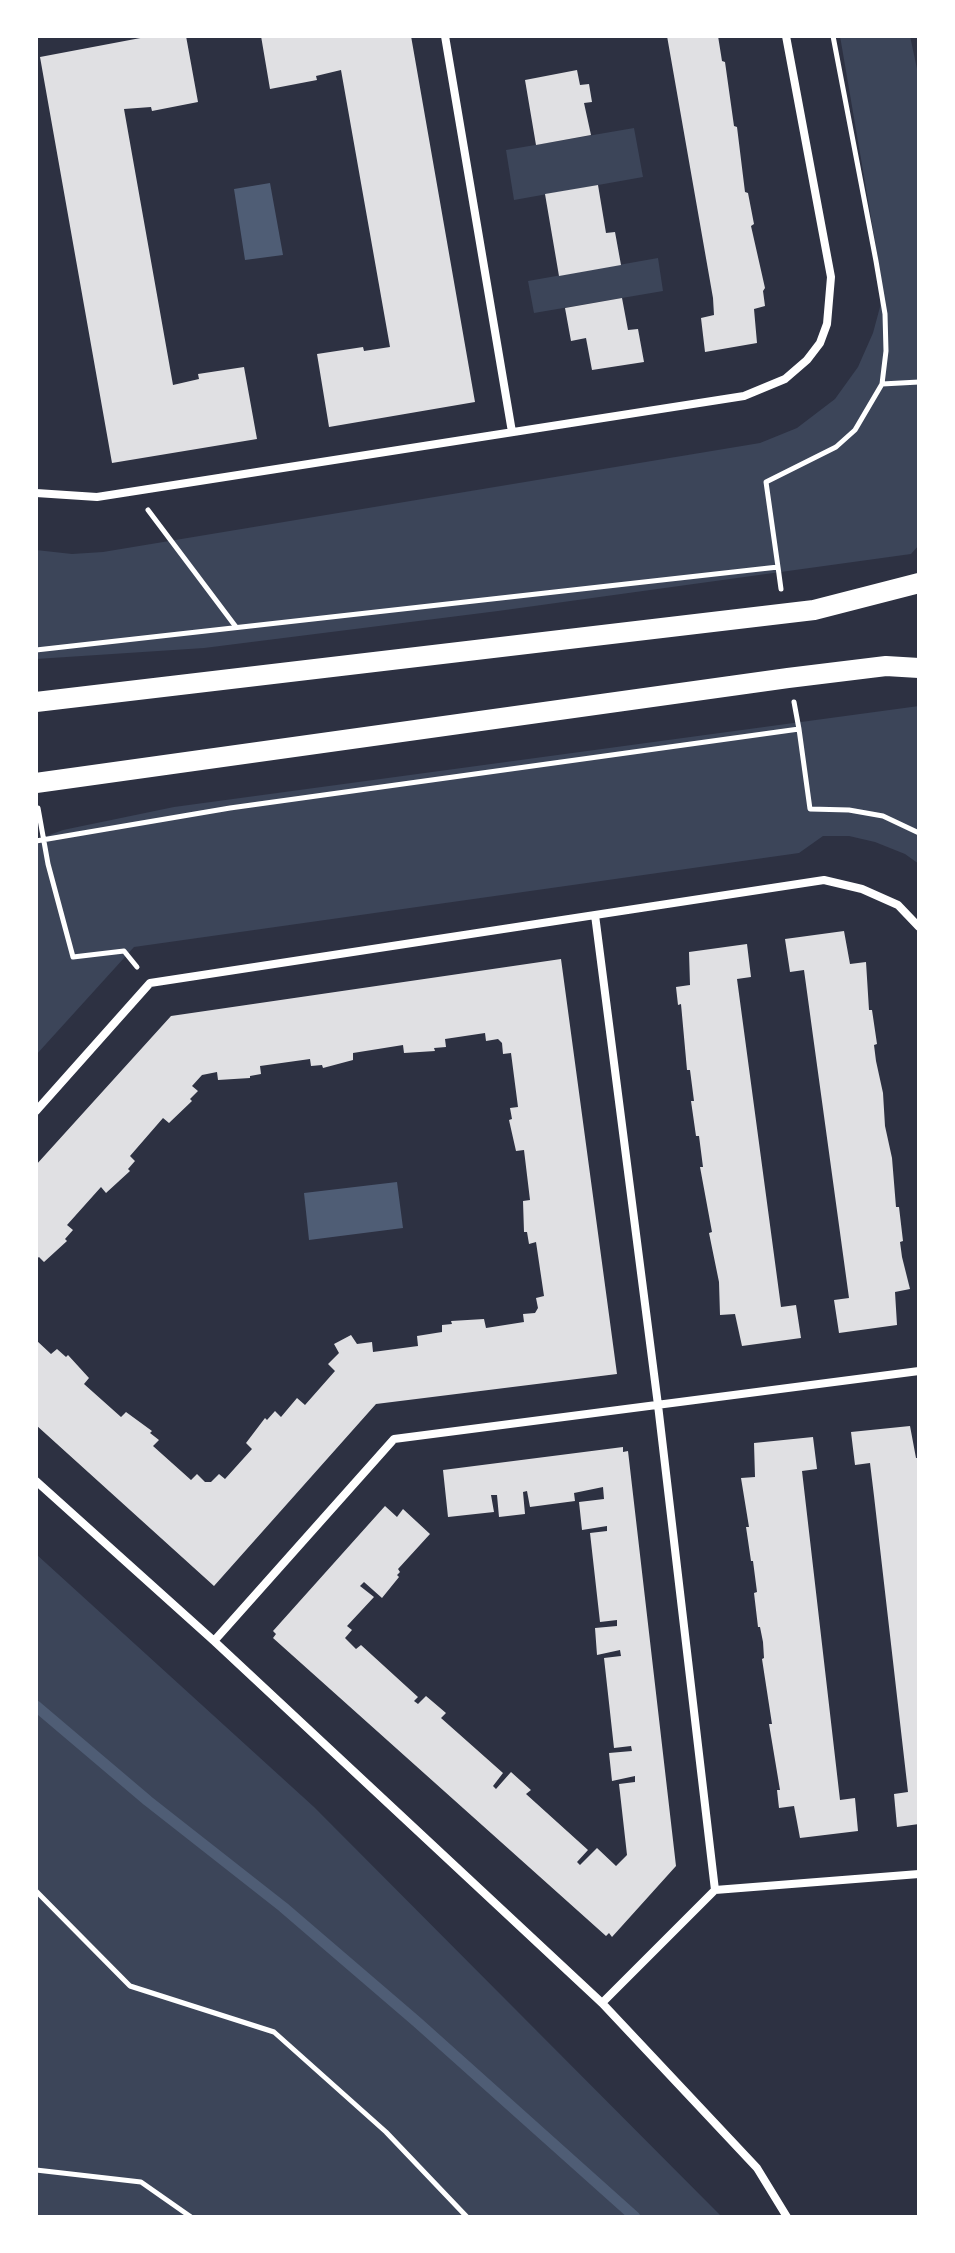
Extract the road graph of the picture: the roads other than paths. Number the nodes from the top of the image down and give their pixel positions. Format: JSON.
{"nodes":[{"id":1,"x":445,"y":36,"type":"edge"},
{"id":2,"x":786,"y":36,"type":"edge"},
{"id":3,"x":512,"y":432,"type":"junction"},
{"id":4,"x":36,"y":493,"type":"edge"},
{"id":5,"x":919,"y":583,"type":"edge"},
{"id":6,"x":919,"y":668,"type":"edge"},
{"id":7,"x":36,"y":702,"type":"edge"},
{"id":8,"x":36,"y":783,"type":"edge"},
{"id":9,"x":595,"y":915,"type":"junction"},
{"id":10,"x":919,"y":927,"type":"edge"},
{"id":11,"x":36,"y":1111,"type":"edge"},
{"id":12,"x":919,"y":1371,"type":"edge"},
{"id":13,"x":658,"y":1405,"type":"junction"},
{"id":14,"x":36,"y":1481,"type":"edge"},
{"id":15,"x":214,"y":1641,"type":"junction"},
{"id":16,"x":919,"y":1874,"type":"edge"},
{"id":17,"x":715,"y":1890,"type":"junction"},
{"id":18,"x":602,"y":2003,"type":"junction"},
{"id":19,"x":787,"y":2217,"type":"edge"}],
"edges":[{"from":1,"to":3,"type":"street"},
{"from":2,"to":3,"type":"street"},
{"from":3,"to":4,"type":"street"},
{"from":5,"to":7,"type":"main road"},
{"from":6,"to":8,"type":"main road"},
{"from":9,"to":10,"type":"street"},
{"from":9,"to":11,"type":"street"},
{"from":9,"to":13,"type":"street"},
{"from":12,"to":13,"type":"street"},
{"from":13,"to":15,"type":"street"},
{"from":13,"to":17,"type":"street"},
{"from":14,"to":15,"type":"street"},
{"from":15,"to":18,"type":"street"},
{"from":16,"to":17,"type":"street"},
{"from":17,"to":18,"type":"street"},
{"from":18,"to":19,"type":"street"}]}
